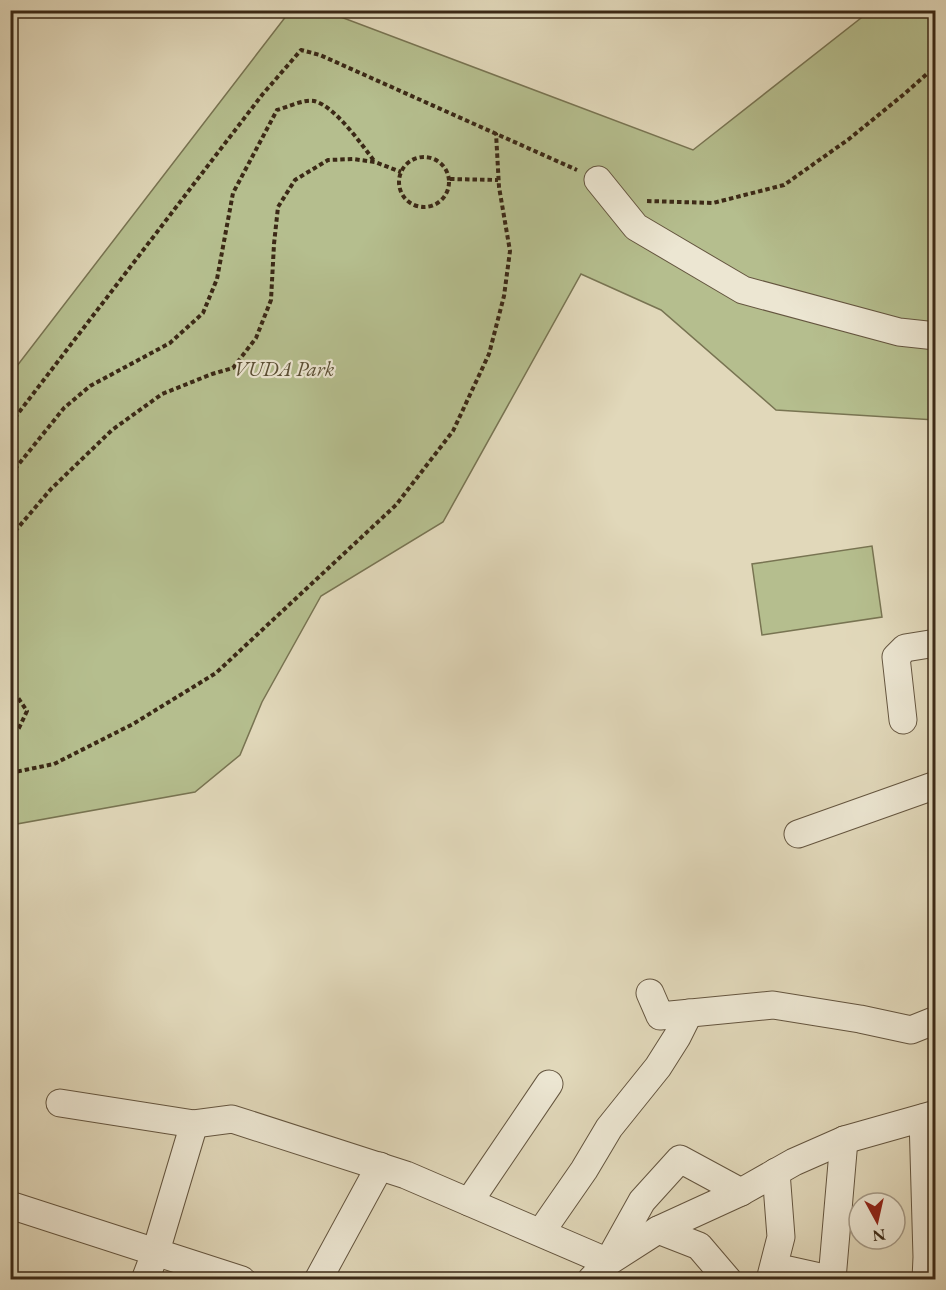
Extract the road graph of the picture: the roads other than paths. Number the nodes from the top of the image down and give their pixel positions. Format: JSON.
{"nodes":[{"id":1,"x":598,"y":180,"type":"road end"},
{"id":2,"x":936,"y":336,"type":"edge"},
{"id":3,"x":936,"y":643,"type":"edge"},
{"id":4,"x":903,"y":720,"type":"dead end"},
{"id":5,"x":936,"y":785,"type":"edge"},
{"id":6,"x":798,"y":834,"type":"dead end"},
{"id":7,"x":650,"y":993,"type":"dead end"},
{"id":8,"x":689,"y":1013,"type":"junction"},
{"id":9,"x":936,"y":1020,"type":"edge"},
{"id":10,"x":549,"y":1084,"type":"dead end"},
{"id":11,"x":60,"y":1103,"type":"dead end"},
{"id":12,"x":929,"y":1116,"type":"edge"},
{"id":13,"x":194,"y":1124,"type":"junction"},
{"id":14,"x":844,"y":1140,"type":"junction"},
{"id":15,"x":380,"y":1166,"type":"junction"},
{"id":16,"x":776,"y":1172,"type":"junction"},
{"id":17,"x":741,"y":1192,"type":"junction"},
{"id":18,"x":470,"y":1202,"type":"junction"},
{"id":19,"x":10,"y":1205,"type":"edge"},
{"id":20,"x":658,"y":1230,"type":"junction"},
{"id":21,"x":541,"y":1232,"type":"junction"},
{"id":22,"x":156,"y":1251,"type":"junction"},
{"id":23,"x":600,"y":1271,"type":"edge"},
{"id":24,"x":832,"y":1279,"type":"edge"},
{"id":25,"x":145,"y":1280,"type":"edge"},
{"id":26,"x":242,"y":1280,"type":"edge"},
{"id":27,"x":318,"y":1280,"type":"edge"},
{"id":28,"x":729,"y":1280,"type":"edge"},
{"id":29,"x":770,"y":1280,"type":"edge"},
{"id":30,"x":782,"y":1280,"type":"edge"},
{"id":31,"x":926,"y":1280,"type":"edge"}],
"edges":[{"from":1,"to":2,"type":"street"},
{"from":3,"to":4,"type":"street"},
{"from":5,"to":6,"type":"street"},
{"from":7,"to":8,"type":"street"},
{"from":8,"to":9,"type":"street"},
{"from":8,"to":21,"type":"street"},
{"from":10,"to":18,"type":"street"},
{"from":11,"to":13,"type":"street"},
{"from":12,"to":14,"type":"street"},
{"from":12,"to":31,"type":"street"},
{"from":13,"to":15,"type":"street"},
{"from":13,"to":22,"type":"street"},
{"from":14,"to":16,"type":"street"},
{"from":14,"to":24,"type":"street"},
{"from":15,"to":18,"type":"street"},
{"from":15,"to":27,"type":"street"},
{"from":16,"to":17,"type":"street"},
{"from":16,"to":29,"type":"street"},
{"from":17,"to":20,"type":"street"},
{"from":17,"to":23,"type":"street"},
{"from":18,"to":21,"type":"street"},
{"from":19,"to":22,"type":"street"},
{"from":20,"to":23,"type":"street"},
{"from":20,"to":28,"type":"street"},
{"from":21,"to":23,"type":"street"},
{"from":22,"to":25,"type":"street"},
{"from":22,"to":26,"type":"street"},
{"from":24,"to":30,"type":"street"}]}
